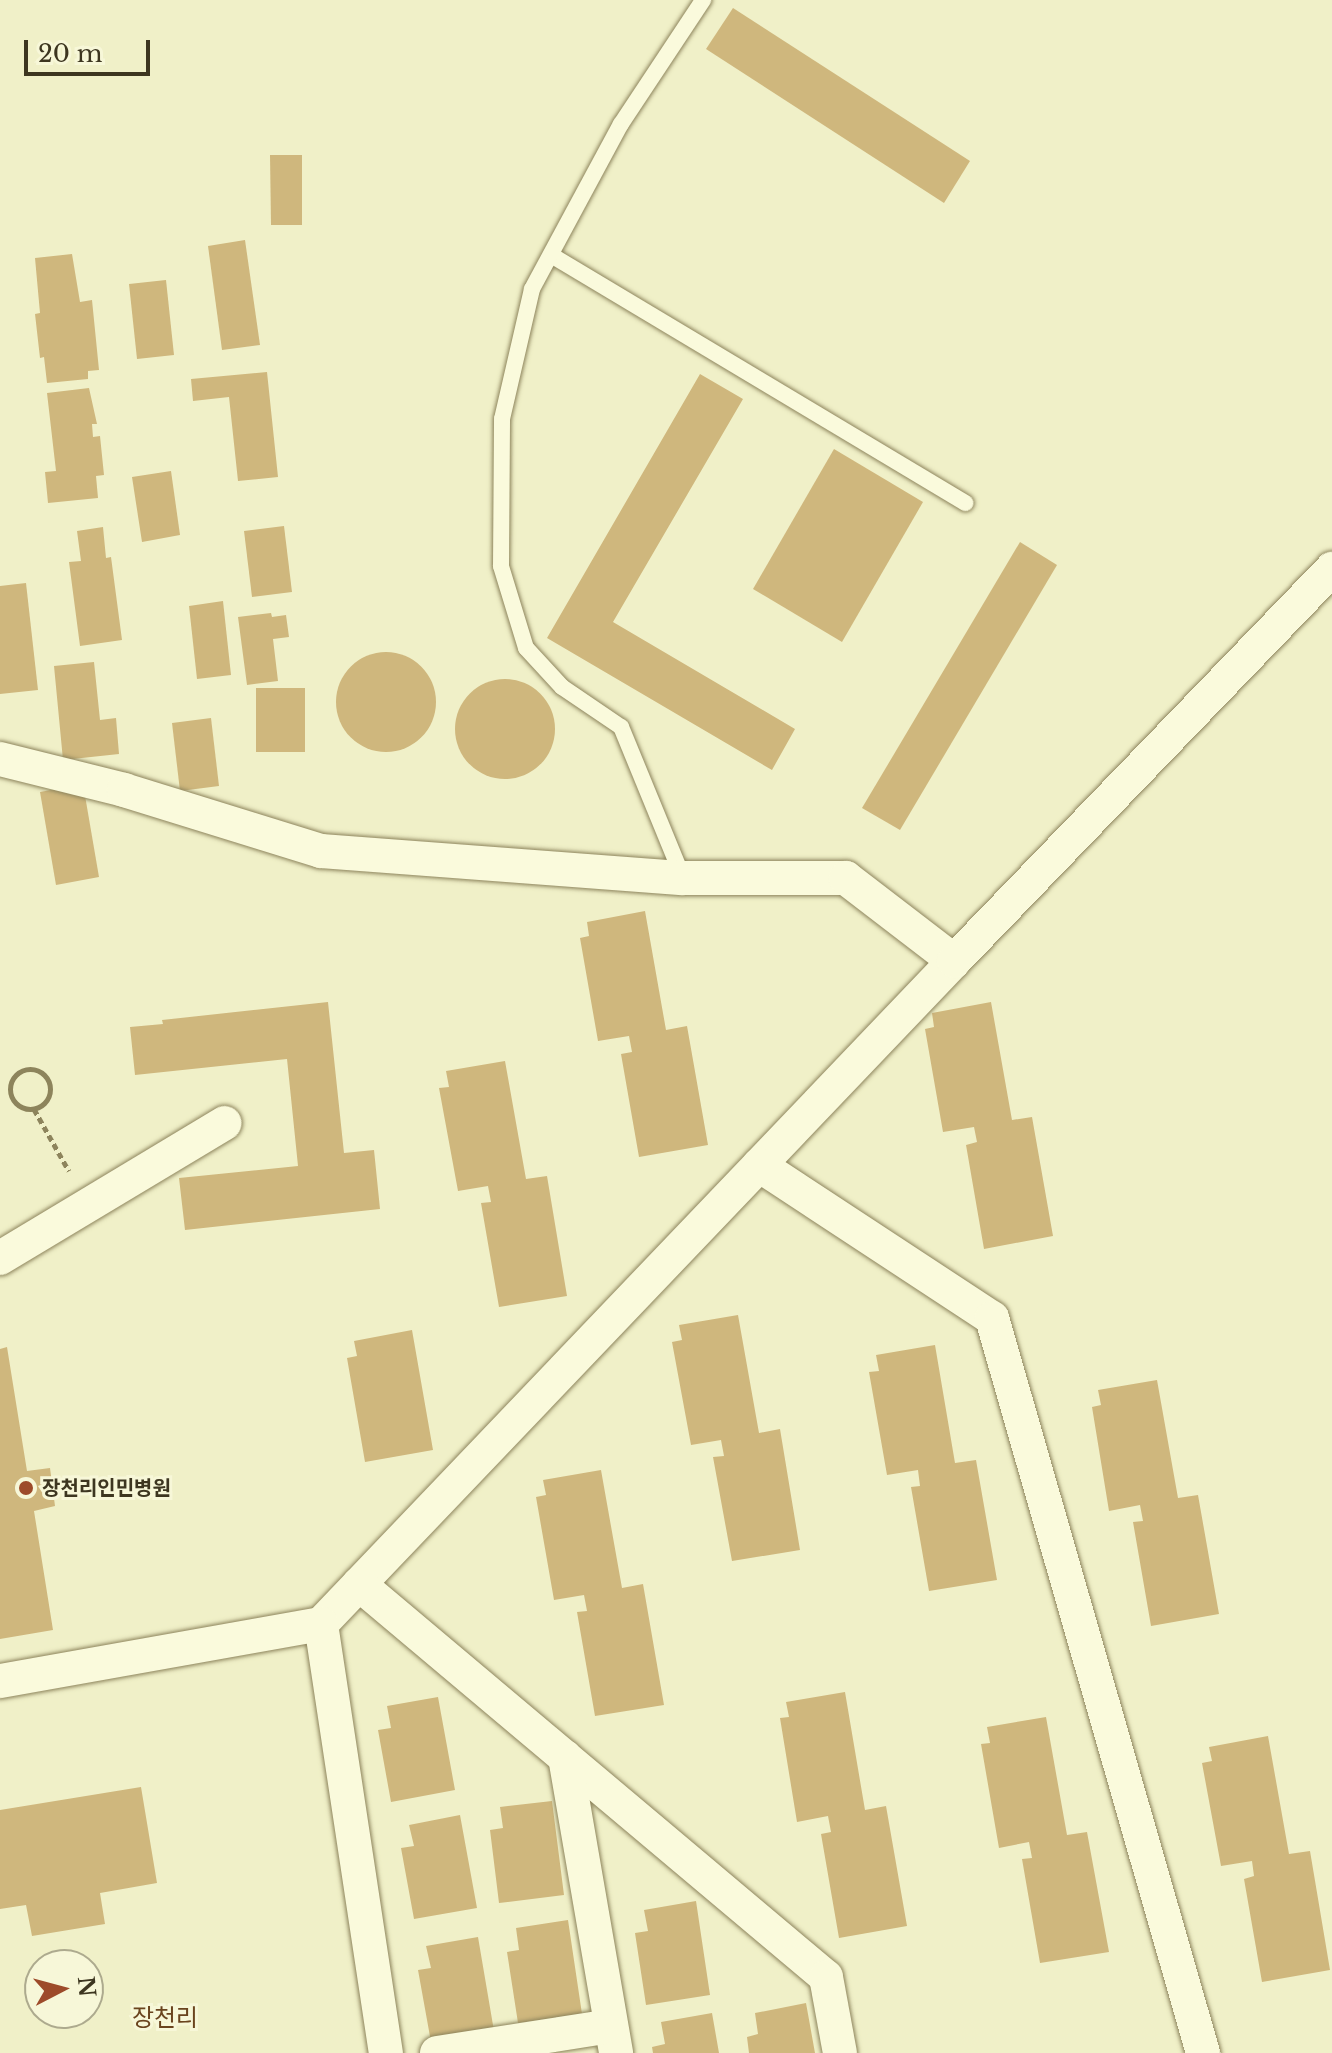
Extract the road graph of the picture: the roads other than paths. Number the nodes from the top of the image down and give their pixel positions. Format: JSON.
{"nodes":[{"id":1,"x":703,"y":0,"type":"edge"},
{"id":2,"x":551,"y":255,"type":"junction"},
{"id":3,"x":966,"y":503,"type":"dead end"},
{"id":4,"x":1332,"y":569,"type":"edge"},
{"id":5,"x":0,"y":759,"type":"edge"},
{"id":6,"x":683,"y":878,"type":"junction"},
{"id":7,"x":954,"y":961,"type":"junction"},
{"id":8,"x":225,"y":1123,"type":"dead end"},
{"id":9,"x":759,"y":1165,"type":"junction"},
{"id":10,"x":0,"y":1258,"type":"edge"},
{"id":11,"x":359,"y":1584,"type":"junction"},
{"id":12,"x":321,"y":1624,"type":"junction"},
{"id":13,"x":0,"y":1681,"type":"edge"},
{"id":14,"x":565,"y":1757,"type":"junction"},
{"id":15,"x":614,"y":2040,"type":"edge"},
{"id":16,"x":386,"y":2053,"type":"edge"},
{"id":17,"x":437,"y":2053,"type":"edge"},
{"id":18,"x":840,"y":2053,"type":"edge"},
{"id":19,"x":1203,"y":2053,"type":"edge"}],
"edges":[{"from":1,"to":2,"type":"lane"},
{"from":2,"to":3,"type":"lane"},
{"from":2,"to":6,"type":"lane"},
{"from":4,"to":7,"type":"street"},
{"from":5,"to":6,"type":"street"},
{"from":6,"to":7,"type":"street"},
{"from":7,"to":9,"type":"street"},
{"from":8,"to":10,"type":"street"},
{"from":9,"to":11,"type":"street"},
{"from":9,"to":19,"type":"street"},
{"from":11,"to":12,"type":"street"},
{"from":11,"to":14,"type":"street"},
{"from":12,"to":13,"type":"street"},
{"from":12,"to":16,"type":"street"},
{"from":14,"to":15,"type":"street"},
{"from":14,"to":18,"type":"street"},
{"from":15,"to":17,"type":"street"}]}
